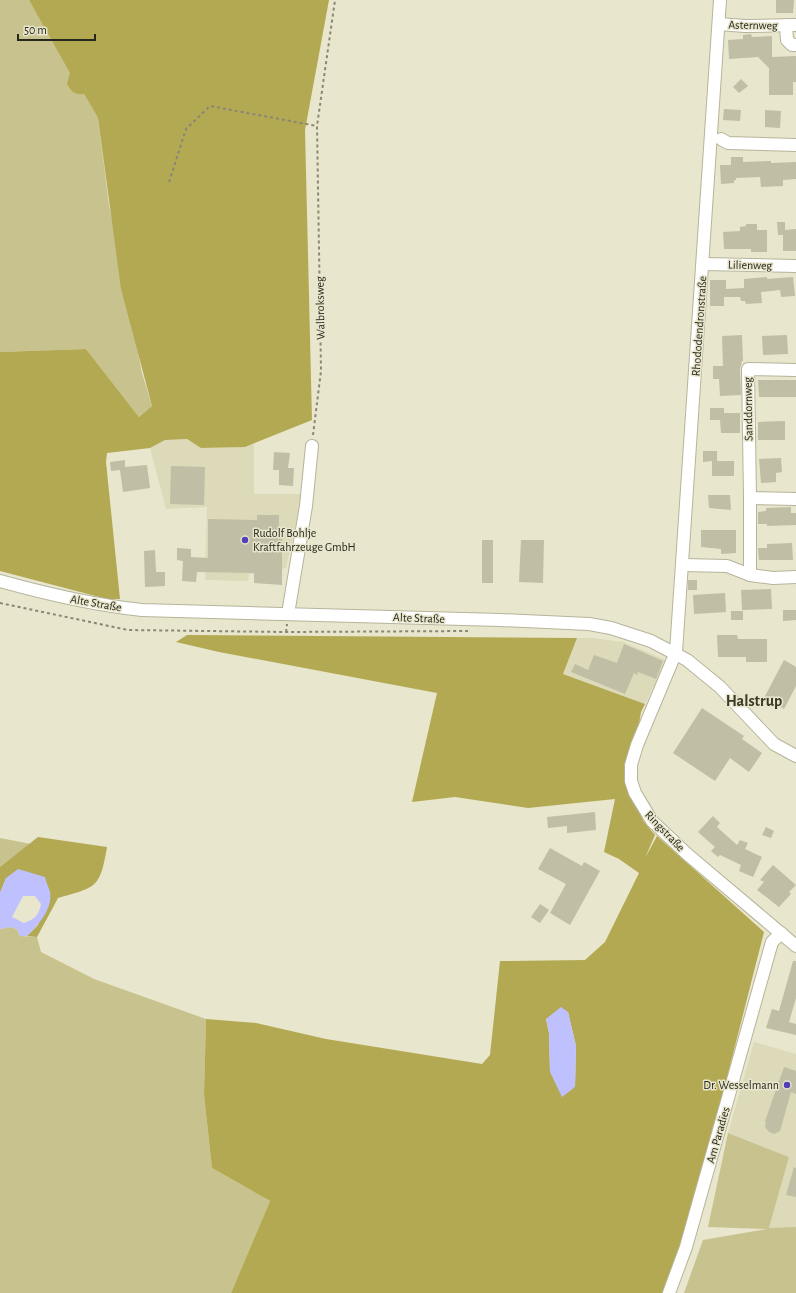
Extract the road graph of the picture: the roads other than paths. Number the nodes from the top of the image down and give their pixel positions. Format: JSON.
{"nodes":[{"id":1,"x":720,"y":0,"type":"edge"},
{"id":2,"x":719,"y":24,"type":"junction"},
{"id":3,"x":791,"y":25,"type":"edge"},
{"id":4,"x":796,"y":45,"type":"edge"},
{"id":5,"x":721,"y":140,"type":"dead end"},
{"id":6,"x":796,"y":145,"type":"edge"},
{"id":7,"x":703,"y":264,"type":"junction"},
{"id":8,"x":796,"y":266,"type":"edge"},
{"id":9,"x":796,"y":370,"type":"edge"},
{"id":10,"x":312,"y":446,"type":"road end"},
{"id":11,"x":750,"y":498,"type":"junction"},
{"id":12,"x":796,"y":499,"type":"edge"},
{"id":13,"x":683,"y":565,"type":"junction"},
{"id":14,"x":750,"y":574,"type":"junction"},
{"id":15,"x":796,"y":577,"type":"edge"},
{"id":16,"x":0,"y":581,"type":"edge"},
{"id":17,"x":288,"y":614,"type":"junction"},
{"id":18,"x":676,"y":652,"type":"junction"},
{"id":19,"x":796,"y":756,"type":"edge"},
{"id":20,"x":781,"y":933,"type":"junction"},
{"id":21,"x":796,"y":946,"type":"edge"},
{"id":22,"x":669,"y":1293,"type":"edge"}],
"edges":[{"from":1,"to":2,"type":"street","name":"Rhododendronstraße"},
{"from":2,"to":3,"type":"street","name":"Asternweg"},
{"from":2,"to":7,"type":"street","name":"Rhododendronstraße"},
{"from":3,"to":4,"type":"street","name":"Asternweg"},
{"from":5,"to":6,"type":"street"},
{"from":7,"to":8,"type":"street","name":"Lilienweg"},
{"from":7,"to":13,"type":"street","name":"Rhododendronstraße"},
{"from":9,"to":11,"type":"street","name":"Sanddornweg"},
{"from":10,"to":17,"type":"street"},
{"from":11,"to":12,"type":"street"},
{"from":11,"to":14,"type":"street","name":"Sanddornweg"},
{"from":13,"to":14,"type":"street"},
{"from":13,"to":18,"type":"street","name":"Rhododendronstraße"},
{"from":14,"to":15,"type":"street"},
{"from":16,"to":17,"type":"street","name":"Alte Straße"},
{"from":17,"to":18,"type":"street","name":"Alte Straße"},
{"from":18,"to":19,"type":"street","name":"Alte Straße"},
{"from":18,"to":20,"type":"street","name":"Ringstraße"},
{"from":20,"to":21,"type":"street","name":"Ringstraße"},
{"from":20,"to":22,"type":"street","name":"Am Paradies"}]}
